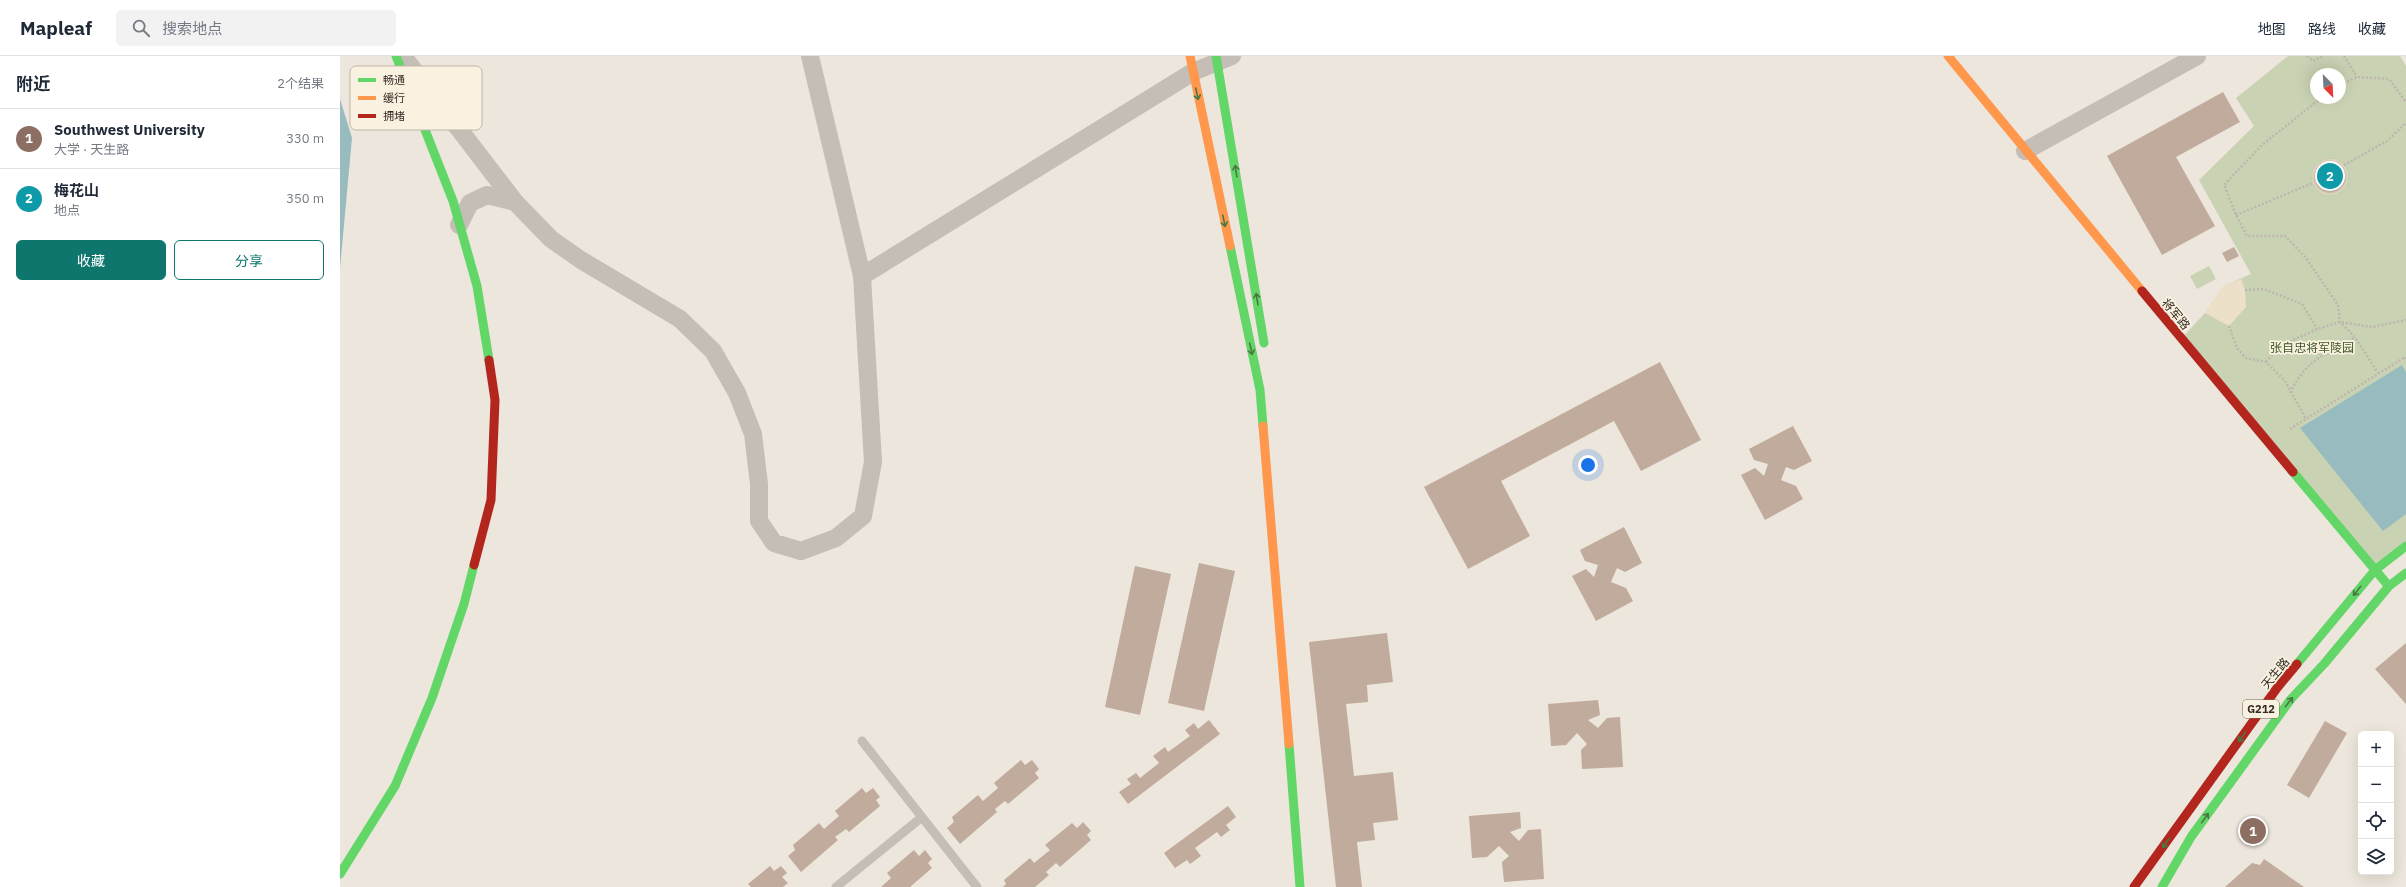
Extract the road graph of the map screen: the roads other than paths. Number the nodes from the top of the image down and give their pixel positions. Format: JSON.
{"nodes":[{"id":1,"x":396,"y":56,"type":"edge"},
{"id":2,"x":403,"y":56,"type":"edge"},
{"id":3,"x":810,"y":56,"type":"edge"},
{"id":4,"x":1948,"y":56,"type":"edge"},
{"id":5,"x":2197,"y":56,"type":"edge"},
{"id":6,"x":1222,"y":58,"type":"edge"},
{"id":7,"x":1191,"y":64,"type":"edge"},
{"id":8,"x":400,"y":66,"type":"edge"},
{"id":9,"x":411,"y":66,"type":"edge"},
{"id":10,"x":425,"y":130,"type":"edge"},
{"id":11,"x":460,"y":130,"type":"edge"},
{"id":12,"x":2025,"y":152,"type":"junction"},
{"id":13,"x":515,"y":202,"type":"junction"},
{"id":14,"x":460,"y":225,"type":"junction"},
{"id":15,"x":862,"y":276,"type":"junction"},
{"id":16,"x":1266,"y":352,"type":"dead end"},
{"id":17,"x":1272,"y":415,"type":"dead end"},
{"id":18,"x":2406,"y":546,"type":"edge"},
{"id":19,"x":2375,"y":570,"type":"junction"},
{"id":20,"x":2406,"y":573,"type":"edge"},
{"id":21,"x":1276,"y":575,"type":"junction"},
{"id":22,"x":2389,"y":586,"type":"junction"},
{"id":23,"x":862,"y":741,"type":"dead end"},
{"id":24,"x":922,"y":817,"type":"junction"},
{"id":25,"x":340,"y":874,"type":"edge"},
{"id":26,"x":836,"y":887,"type":"edge"},
{"id":27,"x":977,"y":887,"type":"edge"},
{"id":28,"x":1300,"y":887,"type":"edge"},
{"id":29,"x":2134,"y":887,"type":"edge"},
{"id":30,"x":2162,"y":887,"type":"edge"}],
"edges":[{"from":1,"to":8,"type":"main road"},
{"from":2,"to":9,"type":"street"},
{"from":3,"to":15,"type":"street"},
{"from":4,"to":12,"type":"main road","name":"将军路"},
{"from":5,"to":12,"type":"street"},
{"from":6,"to":7,"type":"street"},
{"from":16,"to":6,"type":"main road","one_way":true},
{"from":7,"to":15,"type":"street"},
{"from":7,"to":21,"type":"main road","one_way":true},
{"from":10,"to":14,"type":"main road"},
{"from":11,"to":13,"type":"street"},
{"from":12,"to":19,"type":"main road","name":"将军路"},
{"from":13,"to":14,"type":"street"},
{"from":13,"to":15,"type":"street"},
{"from":14,"to":25,"type":"main road"},
{"from":17,"to":21,"type":"main road"},
{"from":18,"to":19,"type":"main road","name":"天生路","number":"G212"},
{"from":19,"to":22,"type":"main road","name":"将军路"},
{"from":19,"to":29,"type":"main road","name":"天生路","number":"G212","one_way":true},
{"from":20,"to":22,"type":"main road","number":"G212"},
{"from":21,"to":28,"type":"main road"},
{"from":30,"to":22,"type":"main road","number":"G212","one_way":true},
{"from":23,"to":24,"type":"lane"},
{"from":24,"to":26,"type":"lane"},
{"from":24,"to":27,"type":"lane"}]}
